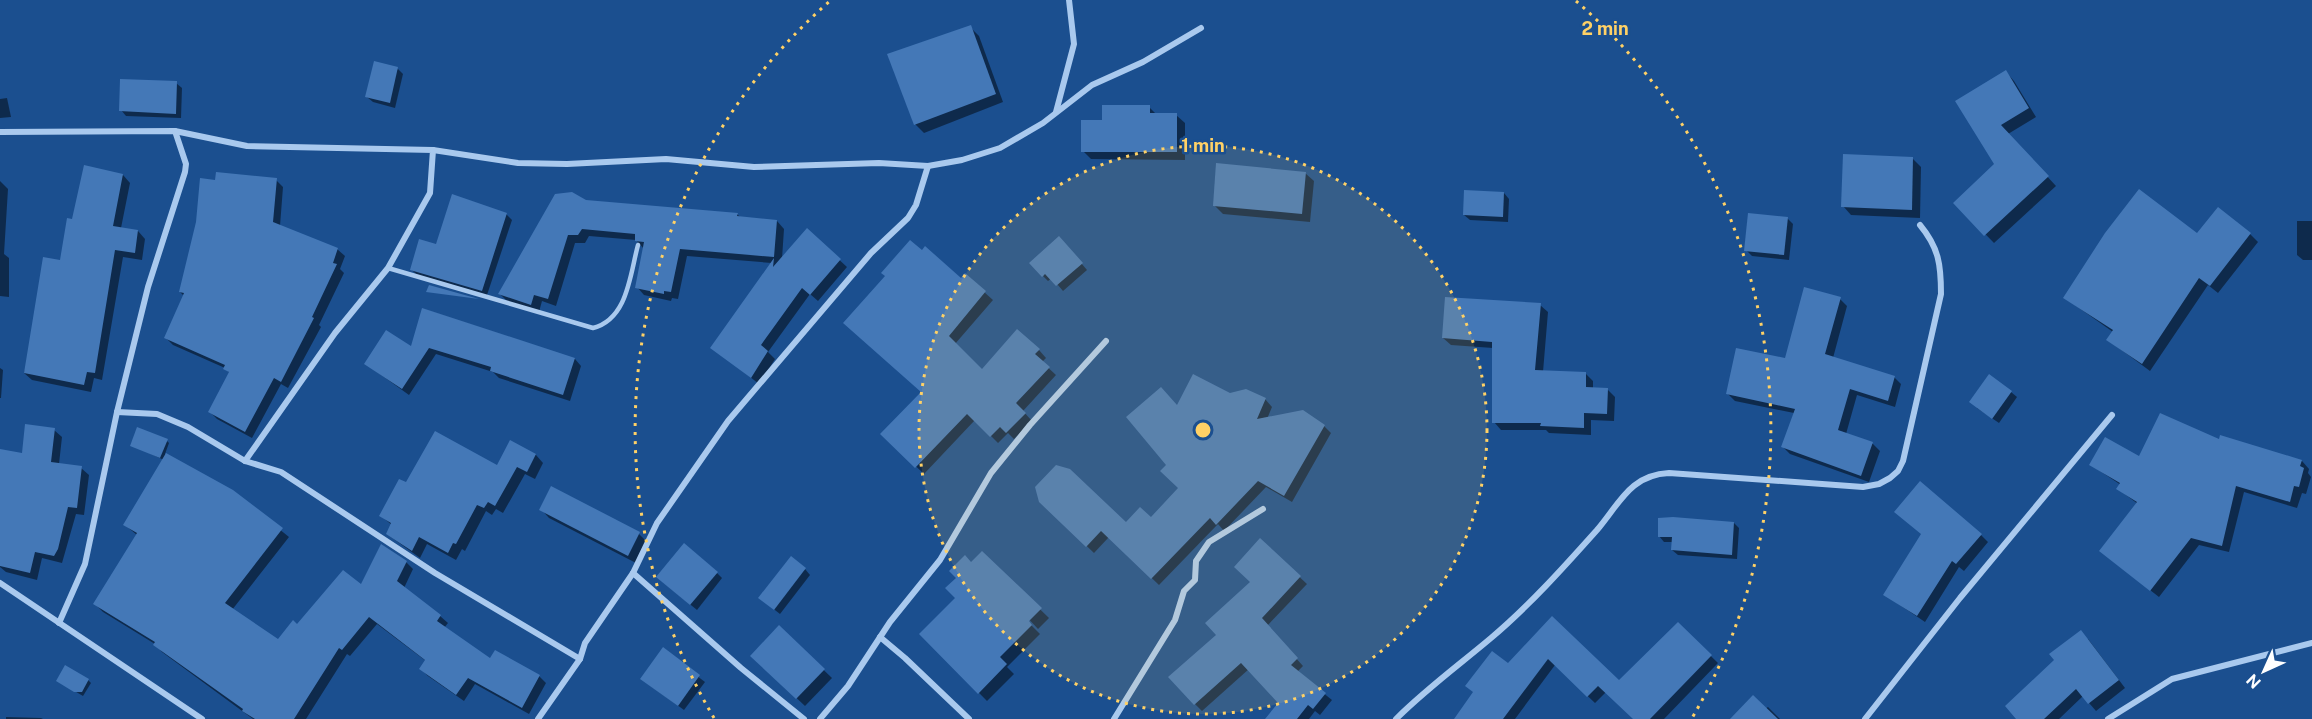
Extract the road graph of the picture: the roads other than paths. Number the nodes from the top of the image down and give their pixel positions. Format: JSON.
{"nodes":[{"id":1,"x":1069,"y":0,"type":"edge"},
{"id":2,"x":1201,"y":28,"type":"dead end"},
{"id":3,"x":1056,"y":113,"type":"junction"},
{"id":4,"x":175,"y":131,"type":"junction"},
{"id":5,"x":0,"y":132,"type":"edge"},
{"id":6,"x":433,"y":150,"type":"junction"},
{"id":7,"x":928,"y":165,"type":"junction"},
{"id":8,"x":1920,"y":225,"type":"dead end"},
{"id":9,"x":638,"y":244,"type":"dead end"},
{"id":10,"x":388,"y":268,"type":"junction"},
{"id":11,"x":1106,"y":341,"type":"dead end"},
{"id":12,"x":117,"y":412,"type":"junction"},
{"id":13,"x":2112,"y":415,"type":"dead end"},
{"id":14,"x":246,"y":461,"type":"junction"},
{"id":15,"x":1263,"y":508,"type":"dead end"},
{"id":16,"x":633,"y":573,"type":"junction"},
{"id":17,"x":0,"y":583,"type":"edge"},
{"id":18,"x":59,"y":623,"type":"junction"},
{"id":19,"x":880,"y":637,"type":"junction"},
{"id":20,"x":2312,"y":643,"type":"edge"},
{"id":21,"x":580,"y":660,"type":"junction"},
{"id":22,"x":202,"y":719,"type":"edge"},
{"id":23,"x":538,"y":719,"type":"edge"},
{"id":24,"x":804,"y":719,"type":"edge"},
{"id":25,"x":820,"y":719,"type":"edge"},
{"id":26,"x":969,"y":719,"type":"edge"},
{"id":27,"x":1114,"y":719,"type":"edge"},
{"id":28,"x":1396,"y":719,"type":"edge"},
{"id":29,"x":1865,"y":719,"type":"edge"},
{"id":30,"x":2108,"y":719,"type":"edge"}],
"edges":[{"from":1,"to":3,"type":"street"},
{"from":2,"to":3,"type":"street"},
{"from":3,"to":7,"type":"street"},
{"from":4,"to":5,"type":"street"},
{"from":4,"to":6,"type":"street"},
{"from":4,"to":12,"type":"street"},
{"from":6,"to":7,"type":"street"},
{"from":6,"to":10,"type":"street"},
{"from":7,"to":16,"type":"street"},
{"from":8,"to":28,"type":"street"},
{"from":9,"to":10,"type":"lane"},
{"from":10,"to":14,"type":"street"},
{"from":11,"to":19,"type":"street"},
{"from":12,"to":14,"type":"street"},
{"from":12,"to":18,"type":"street"},
{"from":13,"to":29,"type":"street"},
{"from":14,"to":21,"type":"street"},
{"from":15,"to":27,"type":"street"},
{"from":16,"to":21,"type":"street"},
{"from":16,"to":24,"type":"street"},
{"from":17,"to":18,"type":"street"},
{"from":18,"to":22,"type":"street"},
{"from":19,"to":25,"type":"street"},
{"from":19,"to":26,"type":"street"},
{"from":20,"to":30,"type":"street"},
{"from":21,"to":23,"type":"street"}]}
